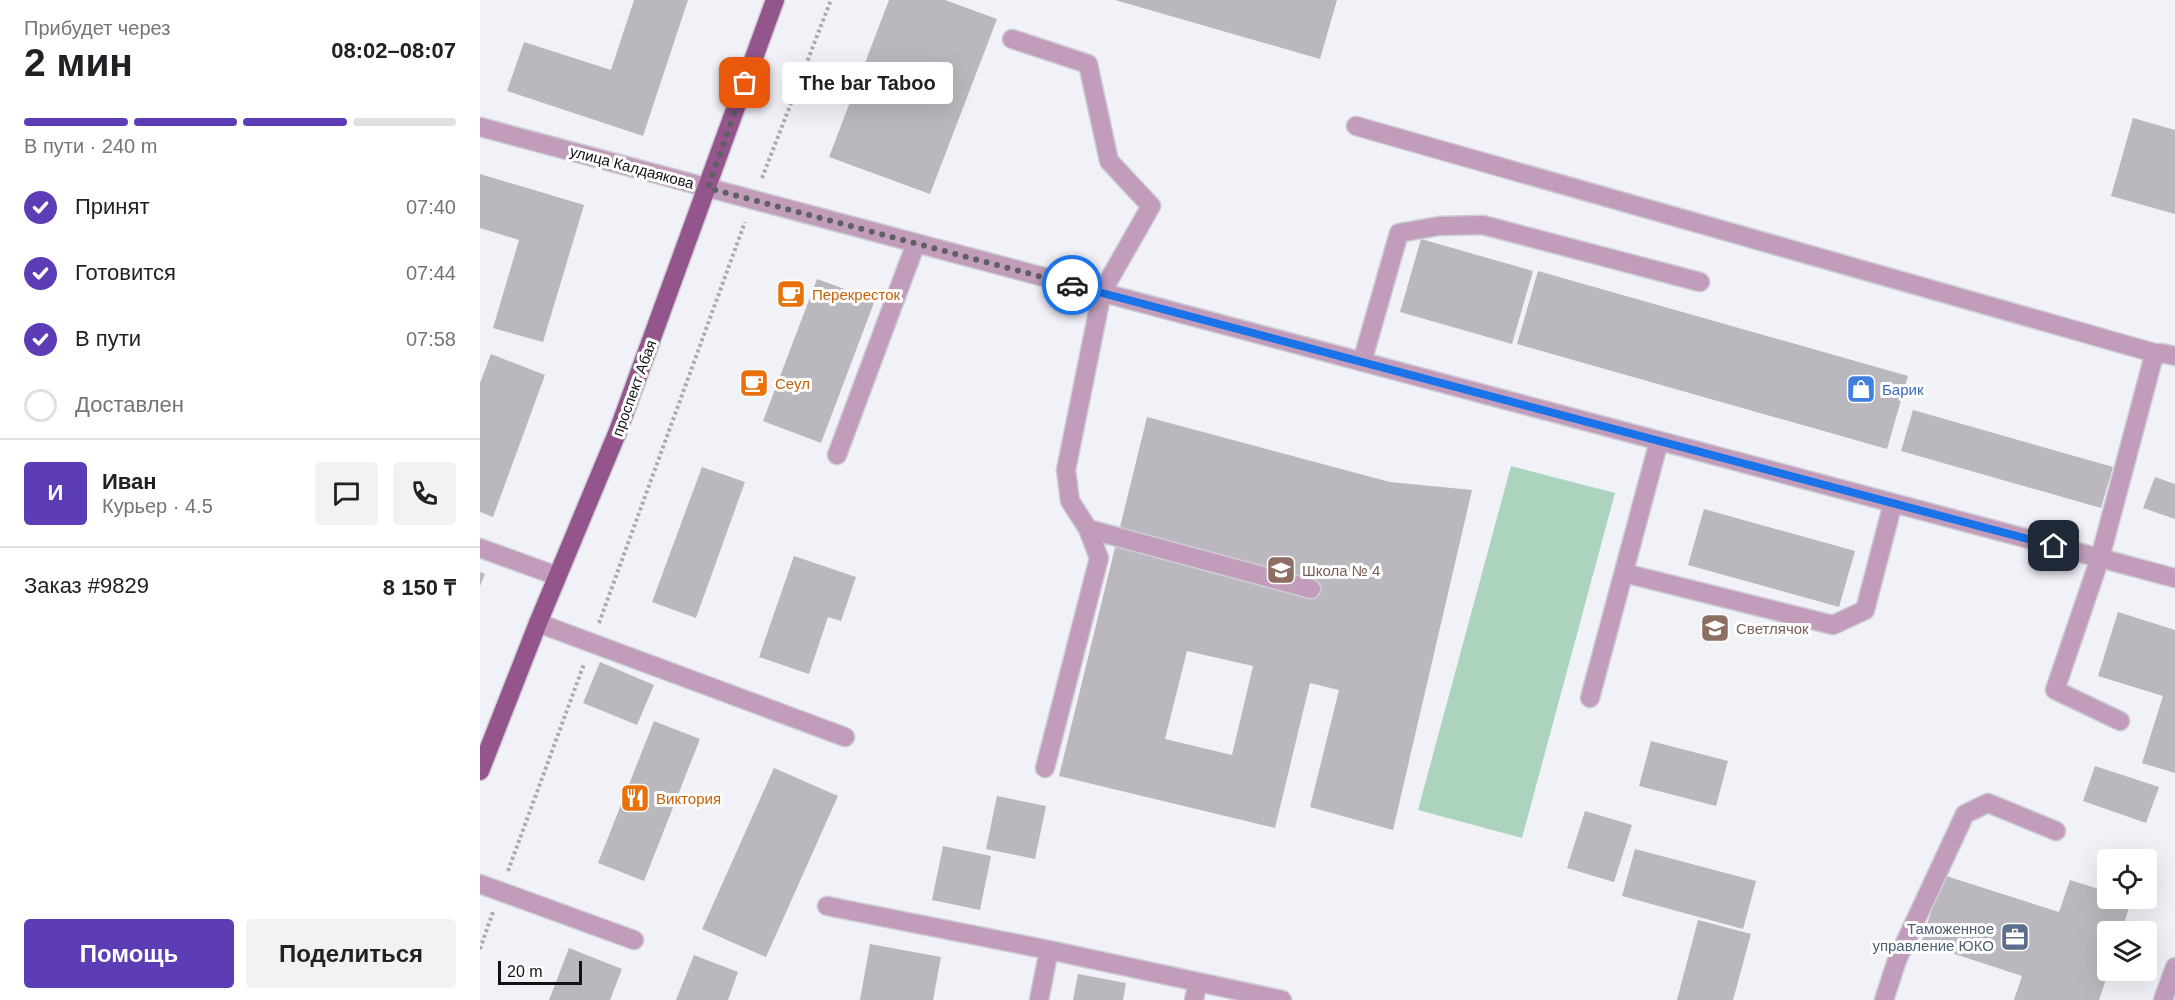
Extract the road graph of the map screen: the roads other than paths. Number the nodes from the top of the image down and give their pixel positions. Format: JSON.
{"nodes":[{"id":1,"x":775,"y":0,"type":"edge"},
{"id":2,"x":1012,"y":39,"type":"dead end"},
{"id":3,"x":1356,"y":126,"type":"dead end"},
{"id":4,"x":480,"y":127,"type":"edge"},
{"id":5,"x":708,"y":188,"type":"junction"},
{"id":6,"x":916,"y":243,"type":"junction"},
{"id":7,"x":1700,"y":282,"type":"dead end"},
{"id":8,"x":1102,"y":292,"type":"junction"},
{"id":9,"x":2167,"y":355,"type":"edge"},
{"id":10,"x":1362,"y":362,"type":"junction"},
{"id":11,"x":1659,"y":441,"type":"junction"},
{"id":12,"x":837,"y":455,"type":"dead end"},
{"id":13,"x":1893,"y":503,"type":"junction"},
{"id":14,"x":1088,"y":529,"type":"junction"},
{"id":15,"x":480,"y":548,"type":"edge"},
{"id":16,"x":2100,"y":558,"type":"junction"},
{"id":17,"x":1624,"y":573,"type":"junction"},
{"id":18,"x":557,"y":576,"type":"junction"},
{"id":19,"x":2175,"y":578,"type":"edge"},
{"id":20,"x":1311,"y":589,"type":"dead end"},
{"id":21,"x":538,"y":624,"type":"junction"},
{"id":22,"x":1590,"y":698,"type":"dead end"},
{"id":23,"x":2120,"y":721,"type":"dead end"},
{"id":24,"x":845,"y":736,"type":"dead end"},
{"id":25,"x":1045,"y":768,"type":"dead end"},
{"id":26,"x":480,"y":771,"type":"edge"},
{"id":27,"x":2056,"y":831,"type":"dead end"},
{"id":28,"x":480,"y":884,"type":"edge"},
{"id":29,"x":827,"y":906,"type":"dead end"},
{"id":30,"x":634,"y":940,"type":"dead end"},
{"id":31,"x":1049,"y":950,"type":"junction"},
{"id":32,"x":2175,"y":967,"type":"edge"},
{"id":33,"x":1198,"y":982,"type":"junction"},
{"id":34,"x":1039,"y":1000,"type":"edge"},
{"id":35,"x":1194,"y":1000,"type":"edge"},
{"id":36,"x":1282,"y":1000,"type":"edge"},
{"id":37,"x":1884,"y":1000,"type":"edge"},
{"id":38,"x":2163,"y":1000,"type":"edge"}],
"edges":[{"from":1,"to":5,"type":"main road","name":"проспект Абая"},
{"from":2,"to":8,"type":"street"},
{"from":3,"to":9,"type":"street"},
{"from":4,"to":5,"type":"street","name":"улица Калдаякова"},
{"from":5,"to":6,"type":"street","name":"улица Калдаякова"},
{"from":5,"to":18,"type":"main road","name":"проспект Абая"},
{"from":6,"to":8,"type":"street","name":"улица Калдаякова"},
{"from":6,"to":12,"type":"street"},
{"from":7,"to":10,"type":"street"},
{"from":8,"to":10,"type":"street","name":"улица Калдаякова"},
{"from":8,"to":14,"type":"street"},
{"from":9,"to":16,"type":"street"},
{"from":10,"to":11,"type":"street","name":"улица Калдаякова"},
{"from":11,"to":13,"type":"street","name":"улица Калдаякова"},
{"from":11,"to":17,"type":"street"},
{"from":13,"to":16,"type":"street","name":"улица Калдаякова"},
{"from":13,"to":17,"type":"street"},
{"from":14,"to":20,"type":"street"},
{"from":14,"to":25,"type":"street"},
{"from":15,"to":18,"type":"street"},
{"from":16,"to":19,"type":"street","name":"улица Калдаякова"},
{"from":16,"to":23,"type":"street"},
{"from":17,"to":22,"type":"street"},
{"from":18,"to":21,"type":"main road","name":"проспект Абая"},
{"from":21,"to":24,"type":"street"},
{"from":21,"to":26,"type":"main road","name":"проспект Абая"},
{"from":27,"to":37,"type":"street"},
{"from":28,"to":30,"type":"street"},
{"from":29,"to":31,"type":"street"},
{"from":31,"to":33,"type":"street"},
{"from":31,"to":34,"type":"street"},
{"from":32,"to":38,"type":"street"},
{"from":33,"to":35,"type":"street"},
{"from":33,"to":36,"type":"street"}]}
